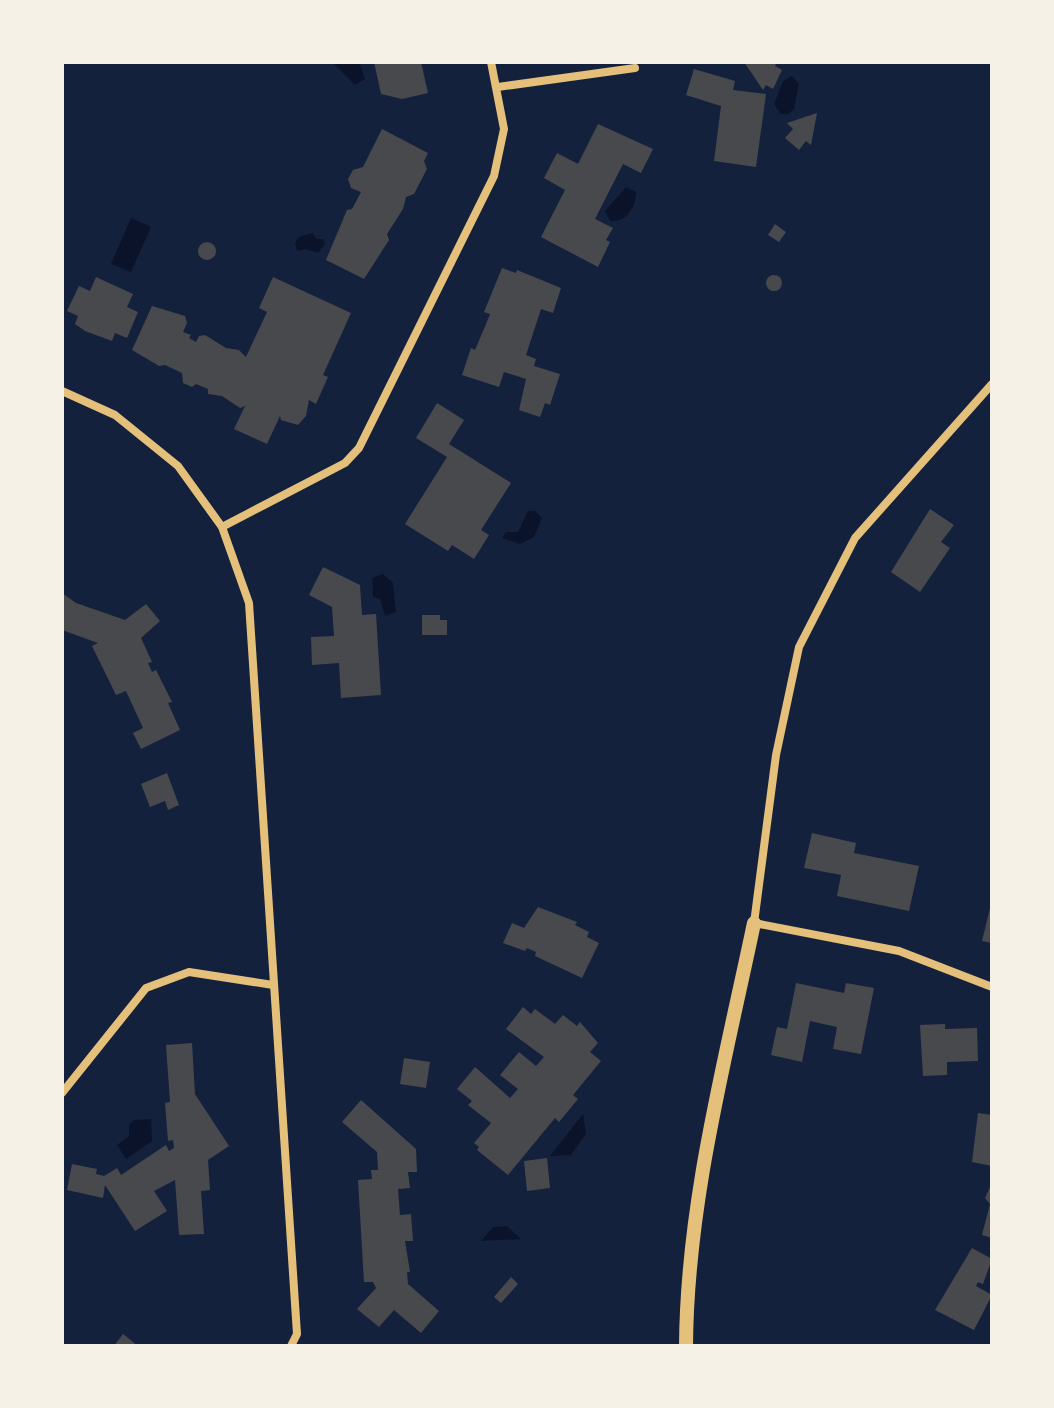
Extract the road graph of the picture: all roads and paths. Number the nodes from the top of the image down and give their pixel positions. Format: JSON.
{"nodes":[{"id":1,"x":491,"y":62,"type":"edge"},
{"id":2,"x":635,"y":68,"type":"dead end"},
{"id":3,"x":498,"y":87,"type":"junction"},
{"id":4,"x":992,"y":384,"type":"edge"},
{"id":5,"x":62,"y":391,"type":"edge"},
{"id":6,"x":222,"y":527,"type":"junction"},
{"id":7,"x":754,"y":923,"type":"junction"},
{"id":8,"x":273,"y":985,"type":"junction"},
{"id":9,"x":992,"y":987,"type":"edge"},
{"id":10,"x":62,"y":1093,"type":"edge"},
{"id":11,"x":291,"y":1346,"type":"edge"},
{"id":12,"x":686,"y":1346,"type":"edge"}],
"edges":[{"from":1,"to":3,"type":"street"},
{"from":2,"to":3,"type":"street"},
{"from":3,"to":6,"type":"street"},
{"from":4,"to":7,"type":"street"},
{"from":5,"to":6,"type":"street"},
{"from":6,"to":8,"type":"street"},
{"from":7,"to":9,"type":"street"},
{"from":7,"to":12,"type":"street"},
{"from":8,"to":10,"type":"street"},
{"from":8,"to":11,"type":"street"}]}
